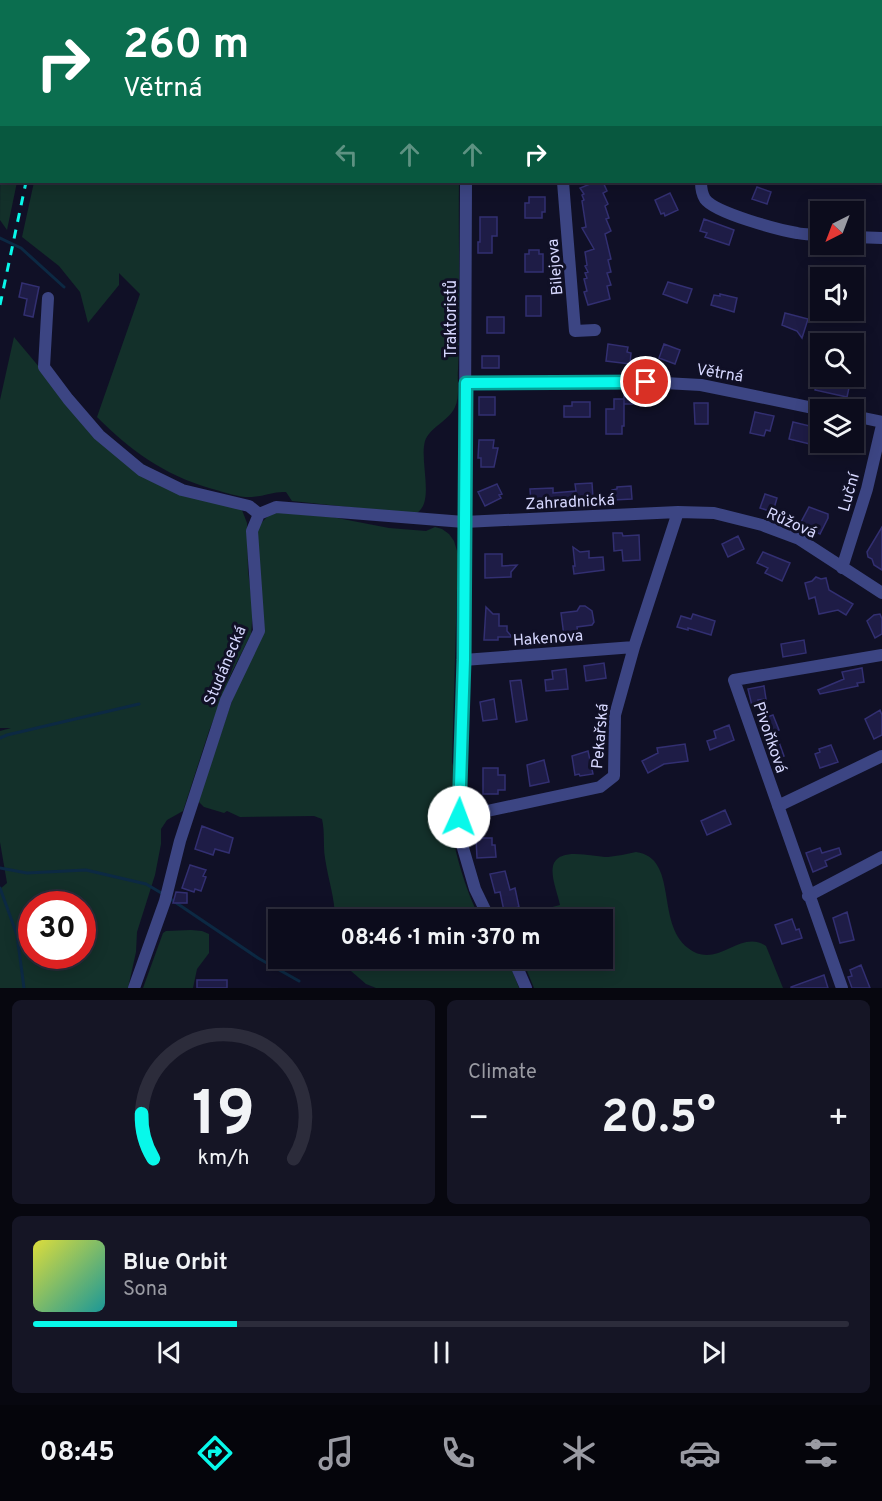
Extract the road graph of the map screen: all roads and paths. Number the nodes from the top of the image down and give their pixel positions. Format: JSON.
{"nodes":[{"id":1,"x":466,"y":183,"type":"edge"},
{"id":2,"x":563,"y":183,"type":"edge"},
{"id":3,"x":701,"y":183,"type":"edge"},
{"id":4,"x":810,"y":234,"type":"edge"},
{"id":5,"x":864,"y":237,"type":"edge"},
{"id":6,"x":882,"y":238,"type":"edge"},
{"id":7,"x":48,"y":298,"type":"dead end"},
{"id":8,"x":595,"y":330,"type":"dead end"},
{"id":9,"x":466,"y":383,"type":"junction"},
{"id":10,"x":810,"y":408,"type":"edge"},
{"id":11,"x":864,"y":419,"type":"edge"},
{"id":12,"x":882,"y":424,"type":"edge"},
{"id":13,"x":678,"y":512,"type":"junction"},
{"id":14,"x":259,"y":514,"type":"junction"},
{"id":15,"x":464,"y":522,"type":"junction"},
{"id":16,"x":842,"y":568,"type":"junction"},
{"id":17,"x":882,"y":593,"type":"edge"},
{"id":18,"x":634,"y":647,"type":"junction"},
{"id":19,"x":882,"y":655,"type":"edge"},
{"id":20,"x":464,"y":660,"type":"junction"},
{"id":21,"x":882,"y":756,"type":"edge"},
{"id":22,"x":778,"y":806,"type":"junction"},
{"id":23,"x":459,"y":817,"type":"junction"},
{"id":24,"x":882,"y":857,"type":"edge"},
{"id":25,"x":808,"y":896,"type":"junction"},
{"id":26,"x":485,"y":909,"type":"edge"},
{"id":27,"x":517,"y":969,"type":"edge"},
{"id":28,"x":134,"y":988,"type":"edge"},
{"id":29,"x":525,"y":988,"type":"edge"},
{"id":30,"x":842,"y":988,"type":"edge"}],
"edges":[{"from":1,"to":9,"type":"street","name":"Traktoristů"},
{"from":2,"to":8,"type":"street","name":"Bilejova"},
{"from":3,"to":4,"type":"street"},
{"from":5,"to":6,"type":"street"},
{"from":7,"to":14,"type":"street"},
{"from":9,"to":10,"type":"street","name":"Větrná"},
{"from":9,"to":15,"type":"street","name":"Traktoristů"},
{"from":11,"to":12,"type":"street"},
{"from":12,"to":16,"type":"street","name":"Luční"},
{"from":13,"to":15,"type":"street","name":"Zahradnická"},
{"from":13,"to":16,"type":"street","name":"Růžová"},
{"from":13,"to":18,"type":"street","name":"Pekařská"},
{"from":14,"to":15,"type":"street"},
{"from":14,"to":28,"type":"street","name":"Studánecká"},
{"from":15,"to":20,"type":"street","name":"Traktoristů"},
{"from":16,"to":17,"type":"street","name":"Růžová"},
{"from":18,"to":20,"type":"street","name":"Hakenova"},
{"from":18,"to":23,"type":"street","name":"Pekařská"},
{"from":19,"to":22,"type":"street","name":"Pivoňková"},
{"from":20,"to":23,"type":"street","name":"Traktoristů"},
{"from":21,"to":22,"type":"street"},
{"from":22,"to":25,"type":"street","name":"Pivoňková"},
{"from":23,"to":26,"type":"street","name":"Traktoristů"},
{"from":24,"to":25,"type":"street"},
{"from":25,"to":30,"type":"street","name":"Pivoňková"},
{"from":27,"to":29,"type":"street"}]}
